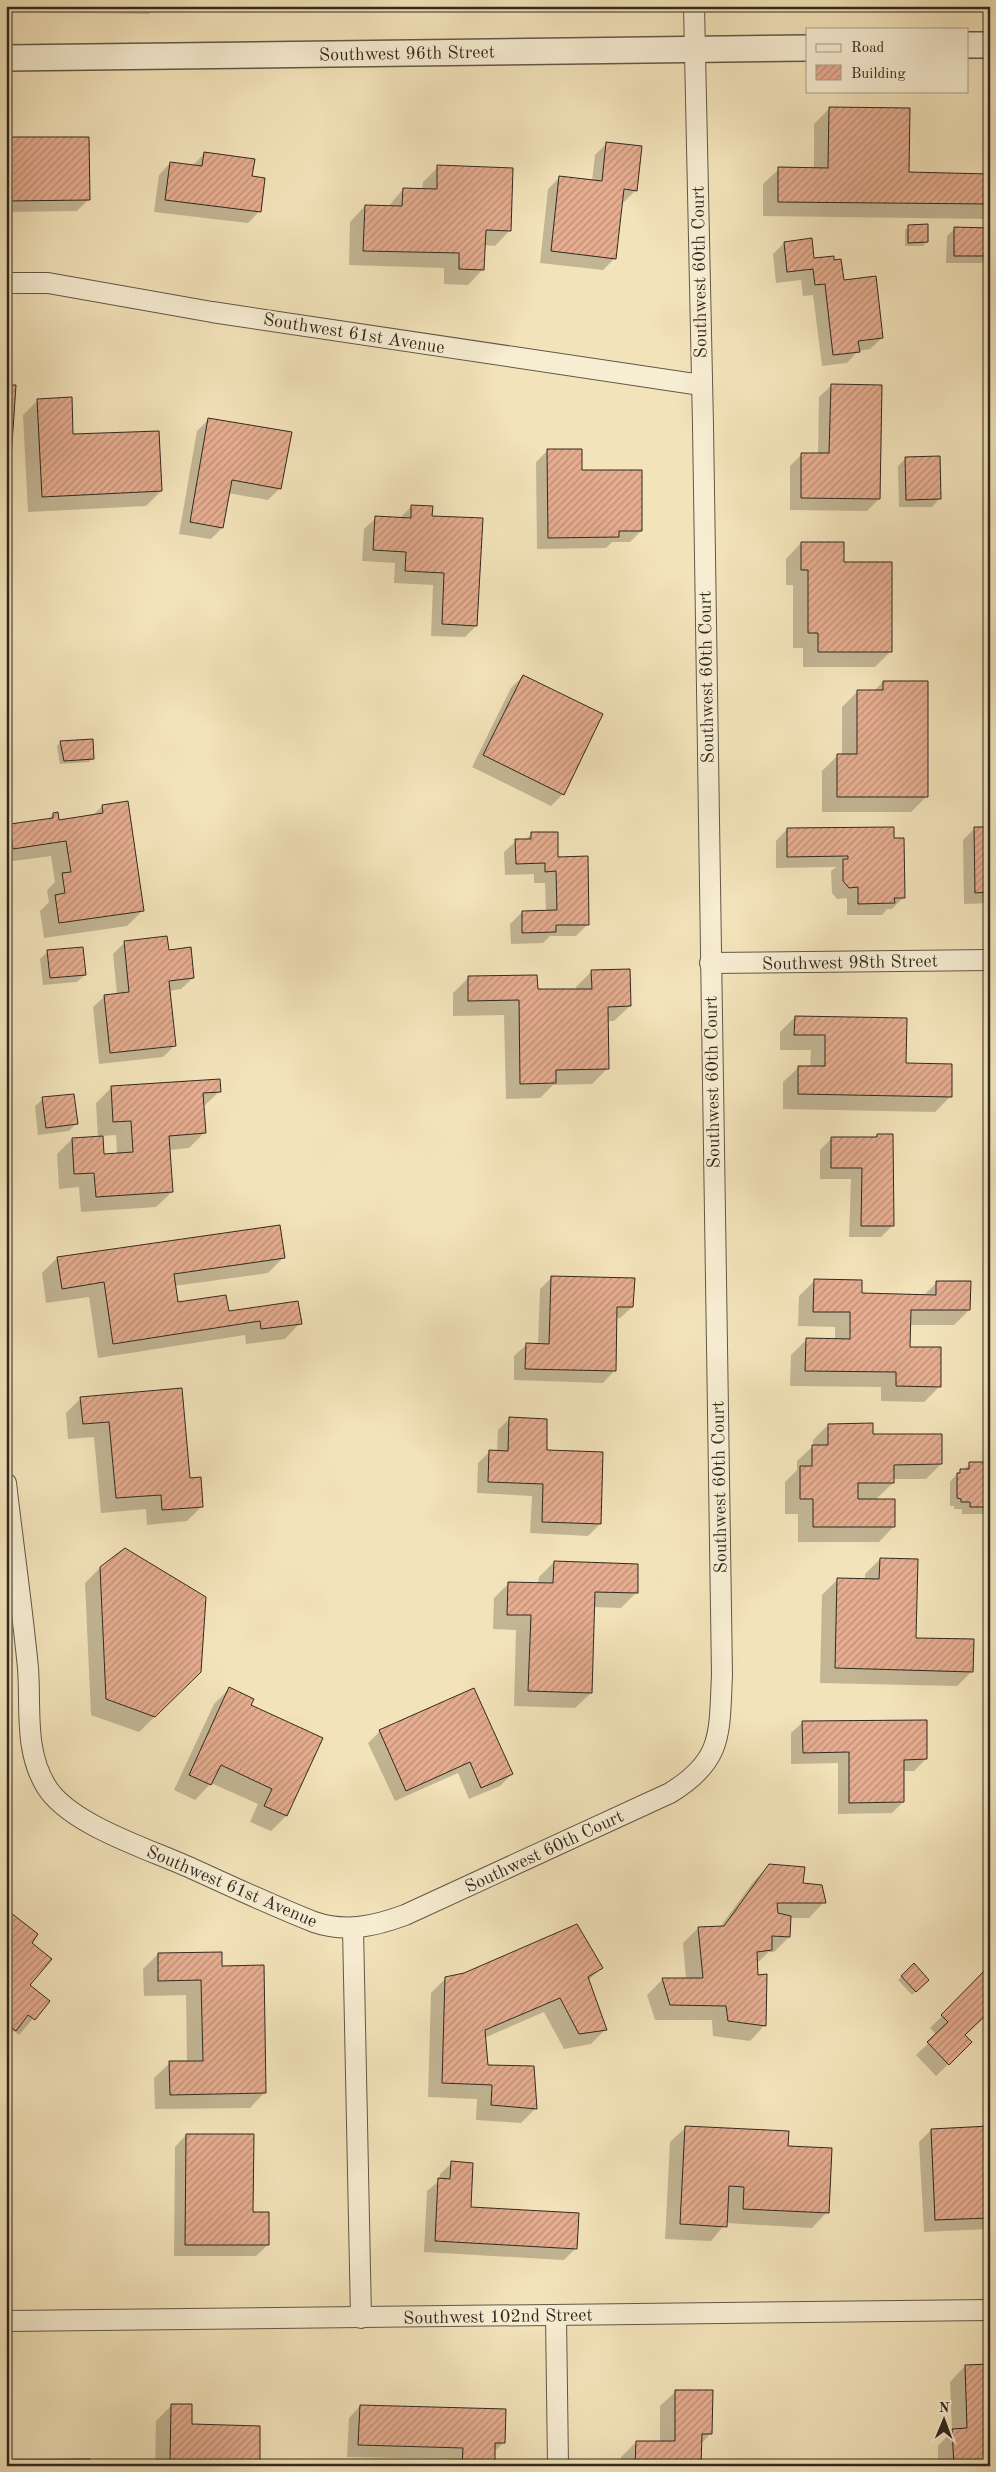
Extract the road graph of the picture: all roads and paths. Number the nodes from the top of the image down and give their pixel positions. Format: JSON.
{"nodes":[{"id":1,"x":694,"y":6,"type":"edge"},
{"id":2,"x":968,"y":45,"type":"edge"},
{"id":3,"x":990,"y":45,"type":"edge"},
{"id":4,"x":806,"y":48,"type":"edge"},
{"id":5,"x":696,"y":50,"type":"junction"},
{"id":6,"x":6,"y":58,"type":"edge"},
{"id":7,"x":6,"y":283,"type":"edge"},
{"id":8,"x":701,"y":384,"type":"junction"},
{"id":9,"x":990,"y":960,"type":"edge"},
{"id":10,"x":710,"y":963,"type":"junction"},
{"id":11,"x":6,"y":1483,"type":"edge"},
{"id":12,"x":353,"y":1928,"type":"junction"},
{"id":13,"x":990,"y":2310,"type":"edge"},
{"id":14,"x":556,"y":2314,"type":"junction"},
{"id":15,"x":361,"y":2318,"type":"junction"},
{"id":16,"x":6,"y":2321,"type":"edge"},
{"id":17,"x":558,"y":2466,"type":"edge"}],
"edges":[{"from":1,"to":5,"type":"street","name":"Southwest 60th Court"},
{"from":2,"to":3,"type":"street"},
{"from":4,"to":5,"type":"street","name":"Southwest 96th Street"},
{"from":5,"to":6,"type":"street","name":"Southwest 96th Street"},
{"from":5,"to":8,"type":"street","name":"Southwest 60th Court"},
{"from":7,"to":8,"type":"street","name":"Southwest 61st Avenue"},
{"from":8,"to":10,"type":"street","name":"Southwest 60th Court"},
{"from":9,"to":10,"type":"street","name":"Southwest 98th Street"},
{"from":10,"to":12,"type":"street","name":"Southwest 60th Court"},
{"from":11,"to":12,"type":"street","name":"Southwest 61st Avenue"},
{"from":12,"to":15,"type":"street"},
{"from":13,"to":14,"type":"street","name":"Southwest 102nd Street"},
{"from":14,"to":15,"type":"street","name":"Southwest 102nd Street"},
{"from":14,"to":17,"type":"street"},
{"from":15,"to":16,"type":"street","name":"Southwest 102nd Street"}]}
